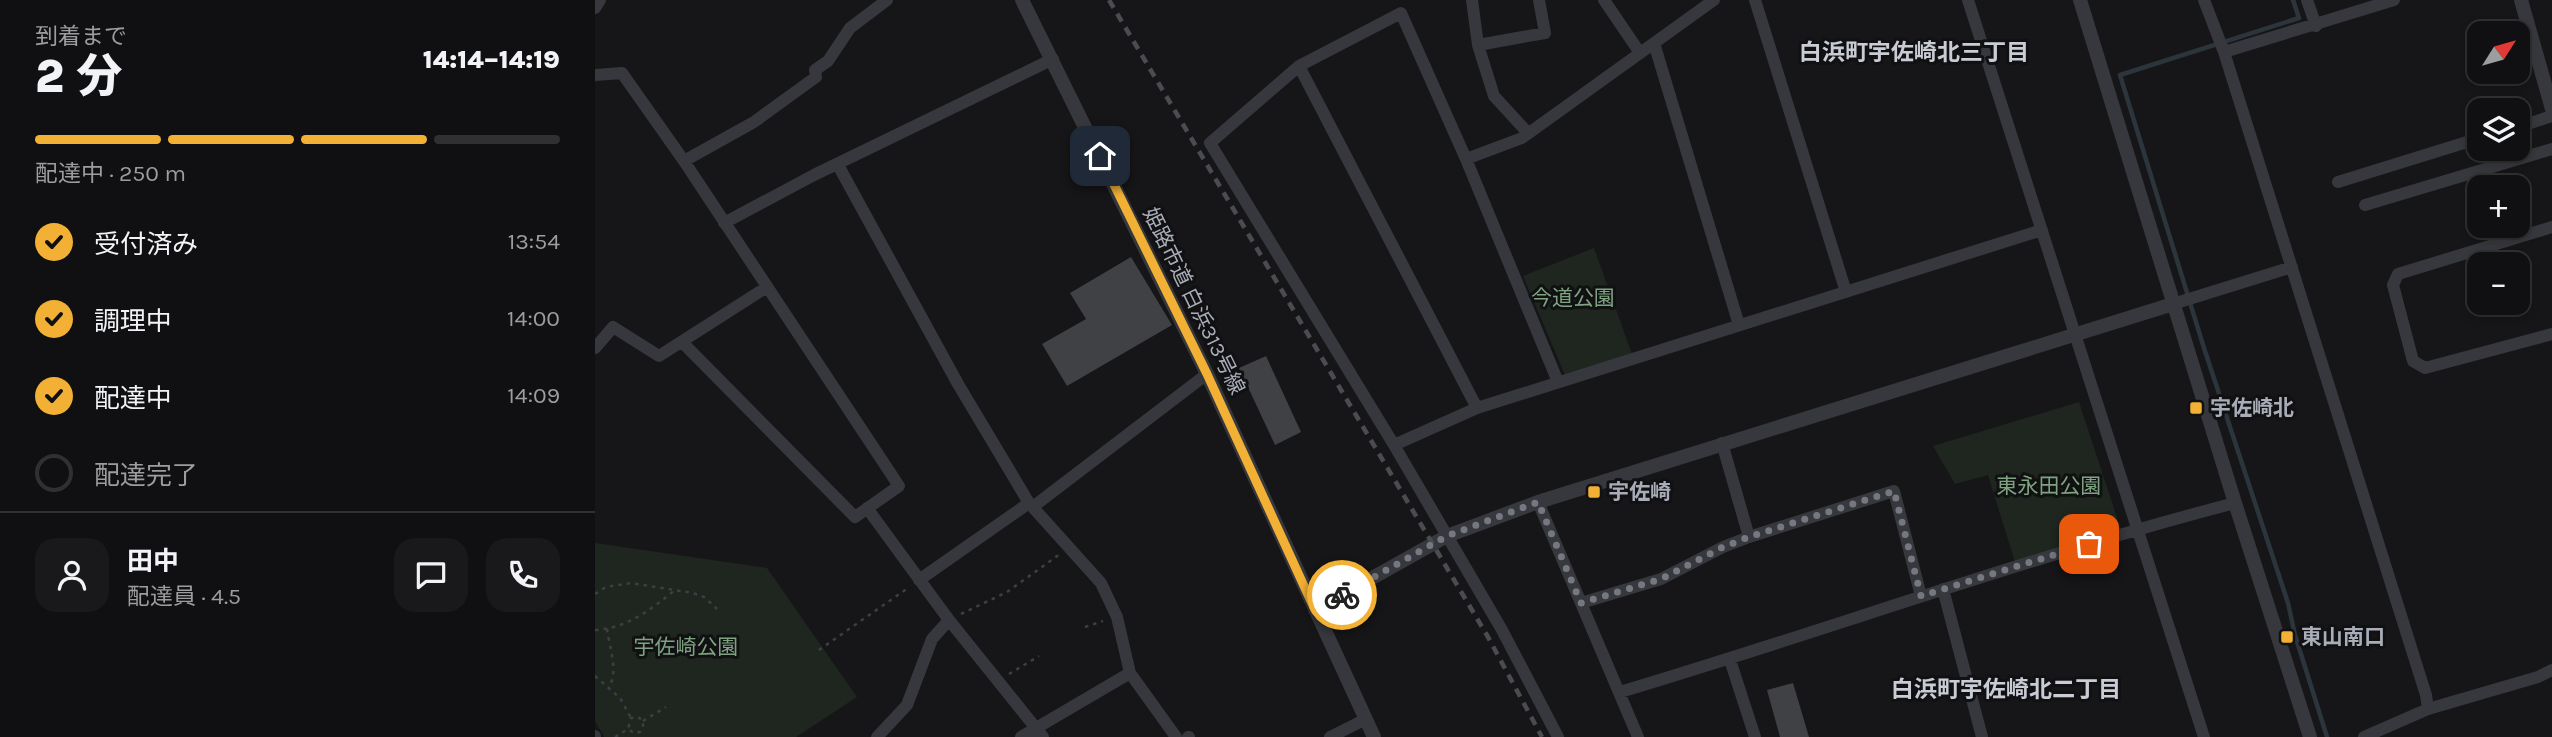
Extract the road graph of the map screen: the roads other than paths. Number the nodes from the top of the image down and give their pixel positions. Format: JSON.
{"nodes":[{"id":1,"x":600,"y":0,"type":"edge"},
{"id":2,"x":887,"y":0,"type":"edge"},
{"id":3,"x":1022,"y":0,"type":"edge"},
{"id":4,"x":1472,"y":0,"type":"edge"},
{"id":5,"x":1539,"y":0,"type":"edge"},
{"id":6,"x":1604,"y":0,"type":"edge"},
{"id":7,"x":1714,"y":0,"type":"edge"},
{"id":8,"x":1755,"y":0,"type":"edge"},
{"id":9,"x":1968,"y":0,"type":"edge"},
{"id":10,"x":2080,"y":0,"type":"edge"},
{"id":11,"x":2204,"y":0,"type":"edge"},
{"id":12,"x":2307,"y":0,"type":"edge"},
{"id":13,"x":2394,"y":0,"type":"edge"},
{"id":14,"x":2521,"y":0,"type":"edge"},
{"id":15,"x":595,"y":8,"type":"edge"},
{"id":16,"x":2316,"y":26,"type":"junction"},
{"id":17,"x":1654,"y":43,"type":"junction"},
{"id":18,"x":1478,"y":44,"type":"junction"},
{"id":19,"x":1640,"y":52,"type":"junction"},
{"id":20,"x":2224,"y":52,"type":"junction"},
{"id":21,"x":1053,"y":59,"type":"junction"},
{"id":22,"x":1299,"y":66,"type":"junction"},
{"id":23,"x":595,"y":75,"type":"edge"},
{"id":24,"x":2552,"y":109,"type":"edge"},
{"id":25,"x":2552,"y":116,"type":"edge"},
{"id":26,"x":2530,"y":123,"type":"edge"},
{"id":27,"x":1528,"y":133,"type":"junction"},
{"id":28,"x":2467,"y":142,"type":"edge"},
{"id":29,"x":2552,"y":149,"type":"edge"},
{"id":30,"x":1466,"y":159,"type":"junction"},
{"id":31,"x":684,"y":162,"type":"junction"},
{"id":32,"x":838,"y":165,"type":"junction"},
{"id":33,"x":2338,"y":182,"type":"dead end"},
{"id":34,"x":2365,"y":205,"type":"dead end"},
{"id":35,"x":724,"y":223,"type":"junction"},
{"id":36,"x":2552,"y":227,"type":"edge"},
{"id":37,"x":2042,"y":230,"type":"junction"},
{"id":38,"x":2292,"y":267,"type":"junction"},
{"id":39,"x":767,"y":287,"type":"junction"},
{"id":40,"x":1846,"y":292,"type":"junction"},
{"id":41,"x":2173,"y":304,"type":"junction"},
{"id":42,"x":1739,"y":325,"type":"junction"},
{"id":43,"x":2552,"y":334,"type":"edge"},
{"id":44,"x":2075,"y":336,"type":"junction"},
{"id":45,"x":682,"y":342,"type":"junction"},
{"id":46,"x":595,"y":348,"type":"edge"},
{"id":47,"x":1207,"y":374,"type":"junction"},
{"id":48,"x":1558,"y":382,"type":"junction"},
{"id":49,"x":1477,"y":408,"type":"junction"},
{"id":50,"x":1722,"y":443,"type":"junction"},
{"id":51,"x":1394,"y":445,"type":"junction"},
{"id":52,"x":1538,"y":502,"type":"junction"},
{"id":53,"x":2235,"y":503,"type":"junction"},
{"id":54,"x":1031,"y":504,"type":"junction"},
{"id":55,"x":867,"y":508,"type":"junction"},
{"id":56,"x":2137,"y":528,"type":"junction"},
{"id":57,"x":1447,"y":536,"type":"junction"},
{"id":58,"x":1749,"y":537,"type":"junction"},
{"id":59,"x":919,"y":580,"type":"junction"},
{"id":60,"x":1943,"y":589,"type":"junction"},
{"id":61,"x":1921,"y":596,"type":"junction"},
{"id":62,"x":1581,"y":603,"type":"junction"},
{"id":63,"x":1315,"y":610,"type":"junction"},
{"id":64,"x":949,"y":620,"type":"junction"},
{"id":65,"x":1730,"y":660,"type":"junction"},
{"id":66,"x":2552,"y":670,"type":"edge"},
{"id":67,"x":1130,"y":673,"type":"junction"},
{"id":68,"x":1620,"y":692,"type":"junction"},
{"id":69,"x":2428,"y":709,"type":"junction"},
{"id":70,"x":1366,"y":719,"type":"junction"},
{"id":71,"x":1039,"y":732,"type":"edge"},
{"id":72,"x":880,"y":736,"type":"edge"},
{"id":73,"x":1021,"y":737,"type":"edge"},
{"id":74,"x":1176,"y":737,"type":"edge"},
{"id":75,"x":1330,"y":737,"type":"edge"},
{"id":76,"x":1374,"y":737,"type":"edge"},
{"id":77,"x":1558,"y":737,"type":"edge"},
{"id":78,"x":1638,"y":737,"type":"edge"},
{"id":79,"x":1755,"y":737,"type":"edge"},
{"id":80,"x":1982,"y":737,"type":"edge"},
{"id":81,"x":2204,"y":737,"type":"edge"},
{"id":82,"x":2310,"y":737,"type":"edge"},
{"id":83,"x":2364,"y":737,"type":"edge"}],
"edges":[{"from":1,"to":15,"type":"street"},
{"from":2,"to":31,"type":"street"},
{"from":3,"to":21,"type":"street","name":"姫路市道 白浜313号線"},
{"from":4,"to":18,"type":"street"},
{"from":5,"to":18,"type":"street"},
{"from":6,"to":19,"type":"street"},
{"from":7,"to":17,"type":"street"},
{"from":8,"to":40,"type":"street"},
{"from":9,"to":37,"type":"street"},
{"from":10,"to":41,"type":"street"},
{"from":11,"to":20,"type":"street"},
{"from":12,"to":16,"type":"street"},
{"from":13,"to":16,"type":"street"},
{"from":14,"to":24,"type":"street"},
{"from":16,"to":20,"type":"street"},
{"from":17,"to":19,"type":"street"},
{"from":17,"to":42,"type":"street"},
{"from":18,"to":27,"type":"street"},
{"from":19,"to":27,"type":"street"},
{"from":20,"to":38,"type":"street"},
{"from":21,"to":32,"type":"street"},
{"from":21,"to":47,"type":"street","name":"姫路市道 白浜313号線"},
{"from":22,"to":30,"type":"street"},
{"from":22,"to":49,"type":"street"},
{"from":22,"to":51,"type":"street"},
{"from":23,"to":31,"type":"street"},
{"from":25,"to":26,"type":"street"},
{"from":27,"to":30,"type":"street"},
{"from":28,"to":33,"type":"street"},
{"from":29,"to":34,"type":"street"},
{"from":30,"to":48,"type":"street"},
{"from":31,"to":35,"type":"street"},
{"from":32,"to":35,"type":"street"},
{"from":32,"to":54,"type":"street"},
{"from":35,"to":39,"type":"street"},
{"from":36,"to":43,"type":"street"},
{"from":37,"to":40,"type":"street"},
{"from":37,"to":44,"type":"street"},
{"from":38,"to":41,"type":"street"},
{"from":38,"to":69,"type":"street"},
{"from":39,"to":45,"type":"street"},
{"from":39,"to":55,"type":"street"},
{"from":40,"to":42,"type":"street"},
{"from":41,"to":44,"type":"street"},
{"from":41,"to":53,"type":"street"},
{"from":42,"to":48,"type":"street"},
{"from":44,"to":50,"type":"street"},
{"from":44,"to":56,"type":"street"},
{"from":45,"to":46,"type":"street"},
{"from":45,"to":55,"type":"street"},
{"from":47,"to":54,"type":"street"},
{"from":47,"to":63,"type":"street","name":"姫路市道 白浜313号線"},
{"from":48,"to":49,"type":"street"},
{"from":49,"to":51,"type":"street"},
{"from":50,"to":52,"type":"street"},
{"from":50,"to":58,"type":"street"},
{"from":51,"to":57,"type":"street"},
{"from":52,"to":57,"type":"street"},
{"from":52,"to":62,"type":"street"},
{"from":53,"to":56,"type":"street"},
{"from":53,"to":82,"type":"street"},
{"from":54,"to":59,"type":"street"},
{"from":54,"to":67,"type":"street"},
{"from":55,"to":59,"type":"street"},
{"from":56,"to":60,"type":"street"},
{"from":56,"to":81,"type":"street"},
{"from":57,"to":63,"type":"street"},
{"from":57,"to":77,"type":"street"},
{"from":58,"to":61,"type":"street"},
{"from":58,"to":62,"type":"street"},
{"from":59,"to":64,"type":"street"},
{"from":60,"to":61,"type":"street"},
{"from":60,"to":80,"type":"street"},
{"from":61,"to":65,"type":"street"},
{"from":62,"to":68,"type":"street"},
{"from":63,"to":70,"type":"street","name":"姫路市道 白浜313号線"},
{"from":64,"to":71,"type":"street"},
{"from":64,"to":72,"type":"street"},
{"from":65,"to":68,"type":"street"},
{"from":65,"to":79,"type":"street"},
{"from":66,"to":69,"type":"street"},
{"from":67,"to":71,"type":"street"},
{"from":67,"to":74,"type":"street"},
{"from":68,"to":78,"type":"street"},
{"from":69,"to":83,"type":"street"},
{"from":70,"to":75,"type":"street"},
{"from":70,"to":76,"type":"street","name":"姫路市道 白浜313号線"},
{"from":71,"to":73,"type":"street"}]}
